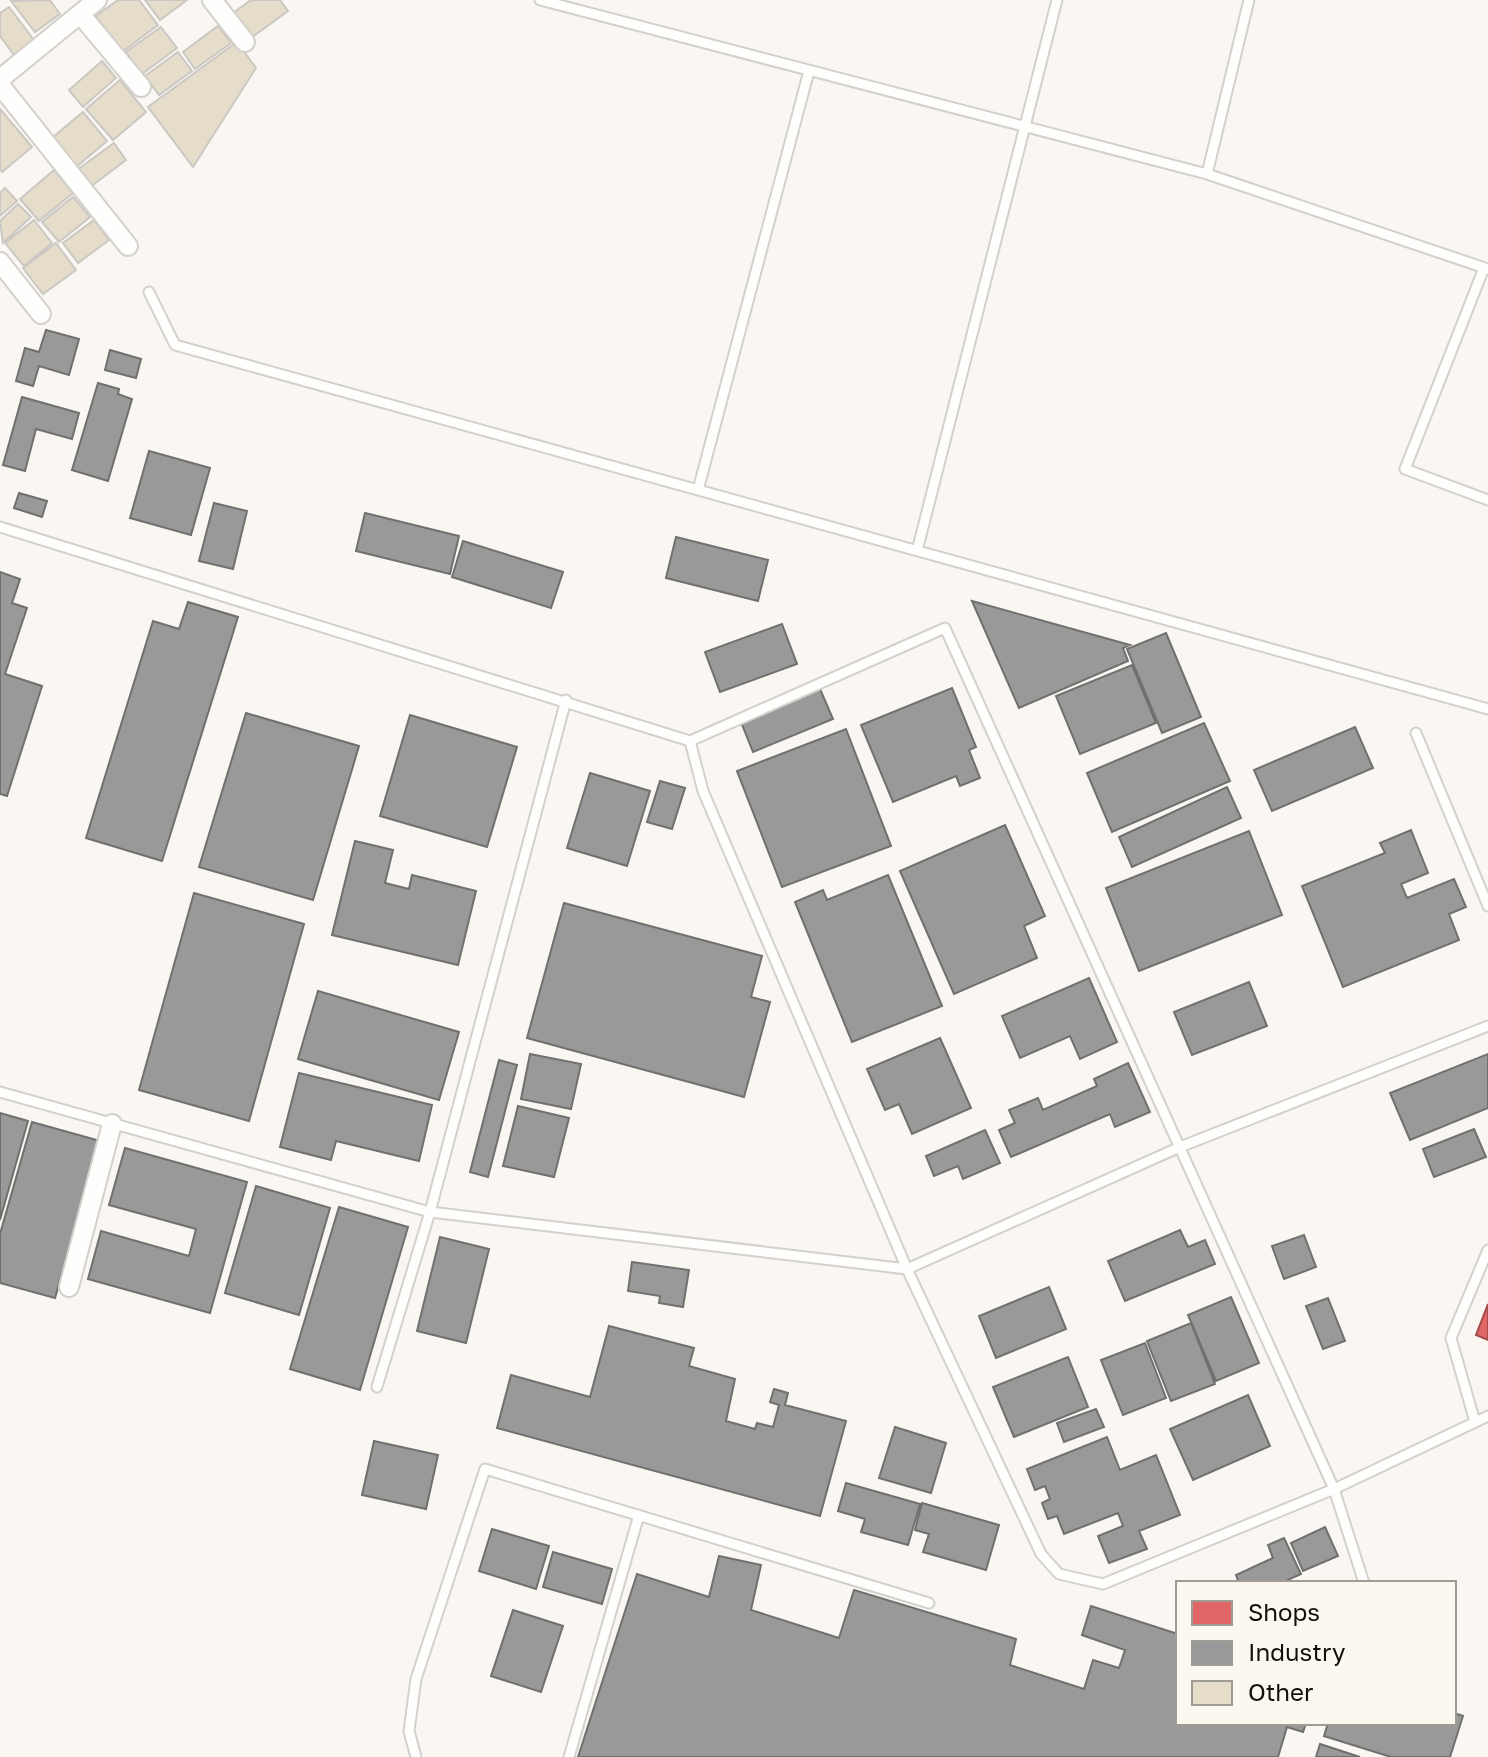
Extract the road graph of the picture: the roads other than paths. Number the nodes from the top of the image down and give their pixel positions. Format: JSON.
{"nodes":[{"id":1,"x":97,"y":0,"type":"edge"},
{"id":2,"x":212,"y":0,"type":"edge"},
{"id":3,"x":540,"y":0,"type":"edge"},
{"id":4,"x":1057,"y":0,"type":"edge"},
{"id":5,"x":1249,"y":0,"type":"edge"},
{"id":6,"x":560,"y":3,"type":"edge"},
{"id":7,"x":80,"y":14,"type":"junction"},
{"id":8,"x":245,"y":42,"type":"dead end"},
{"id":9,"x":809,"y":71,"type":"junction"},
{"id":10,"x":0,"y":79,"type":"edge"},
{"id":11,"x":0,"y":85,"type":"edge"},
{"id":12,"x":141,"y":87,"type":"dead end"},
{"id":13,"x":1025,"y":127,"type":"junction"},
{"id":14,"x":1207,"y":174,"type":"junction"},
{"id":15,"x":128,"y":246,"type":"dead end"},
{"id":16,"x":0,"y":262,"type":"edge"},
{"id":17,"x":1486,"y":268,"type":"edge"},
{"id":18,"x":149,"y":292,"type":"dead end"},
{"id":19,"x":41,"y":314,"type":"dead end"},
{"id":20,"x":698,"y":490,"type":"junction"},
{"id":21,"x":1488,"y":500,"type":"edge"},
{"id":22,"x":0,"y":527,"type":"edge"},
{"id":23,"x":917,"y":551,"type":"junction"},
{"id":24,"x":566,"y":700,"type":"junction"},
{"id":25,"x":1488,"y":709,"type":"edge"},
{"id":26,"x":1416,"y":733,"type":"dead end"},
{"id":27,"x":690,"y":741,"type":"junction"},
{"id":28,"x":1488,"y":906,"type":"edge"},
{"id":29,"x":1488,"y":1026,"type":"edge"},
{"id":30,"x":0,"y":1092,"type":"edge"},
{"id":31,"x":112,"y":1124,"type":"junction"},
{"id":32,"x":1180,"y":1147,"type":"junction"},
{"id":33,"x":430,"y":1212,"type":"junction"},
{"id":34,"x":1488,"y":1250,"type":"edge"},
{"id":35,"x":907,"y":1269,"type":"junction"},
{"id":36,"x":69,"y":1287,"type":"dead end"},
{"id":37,"x":377,"y":1387,"type":"dead end"},
{"id":38,"x":1488,"y":1416,"type":"edge"},
{"id":39,"x":1475,"y":1422,"type":"junction"},
{"id":40,"x":1334,"y":1489,"type":"junction"},
{"id":41,"x":639,"y":1515,"type":"junction"},
{"id":42,"x":1363,"y":1581,"type":"edge"},
{"id":43,"x":929,"y":1603,"type":"dead end"},
{"id":44,"x":416,"y":1757,"type":"edge"},
{"id":45,"x":569,"y":1757,"type":"edge"}],
"edges":[{"from":1,"to":7,"type":"street"},
{"from":2,"to":8,"type":"street"},
{"from":3,"to":6,"type":"lane"},
{"from":4,"to":13,"type":"lane"},
{"from":5,"to":14,"type":"lane"},
{"from":6,"to":9,"type":"lane"},
{"from":7,"to":10,"type":"street"},
{"from":7,"to":12,"type":"street"},
{"from":9,"to":13,"type":"lane"},
{"from":9,"to":20,"type":"lane"},
{"from":11,"to":15,"type":"street"},
{"from":13,"to":14,"type":"lane"},
{"from":13,"to":23,"type":"lane"},
{"from":14,"to":17,"type":"lane"},
{"from":16,"to":19,"type":"street"},
{"from":17,"to":21,"type":"lane"},
{"from":18,"to":20,"type":"lane"},
{"from":20,"to":23,"type":"lane"},
{"from":22,"to":24,"type":"lane"},
{"from":23,"to":25,"type":"lane"},
{"from":24,"to":27,"type":"lane"},
{"from":24,"to":33,"type":"lane"},
{"from":26,"to":28,"type":"lane"},
{"from":27,"to":32,"type":"lane"},
{"from":27,"to":35,"type":"lane"},
{"from":29,"to":32,"type":"lane"},
{"from":30,"to":31,"type":"lane"},
{"from":31,"to":33,"type":"lane"},
{"from":31,"to":36,"type":"street"},
{"from":32,"to":35,"type":"lane"},
{"from":32,"to":40,"type":"lane"},
{"from":33,"to":35,"type":"lane"},
{"from":33,"to":37,"type":"lane"},
{"from":34,"to":39,"type":"lane"},
{"from":35,"to":40,"type":"lane"},
{"from":38,"to":39,"type":"lane"},
{"from":39,"to":40,"type":"lane"},
{"from":40,"to":42,"type":"lane"},
{"from":41,"to":43,"type":"lane"},
{"from":41,"to":44,"type":"lane"},
{"from":41,"to":45,"type":"lane"}]}
